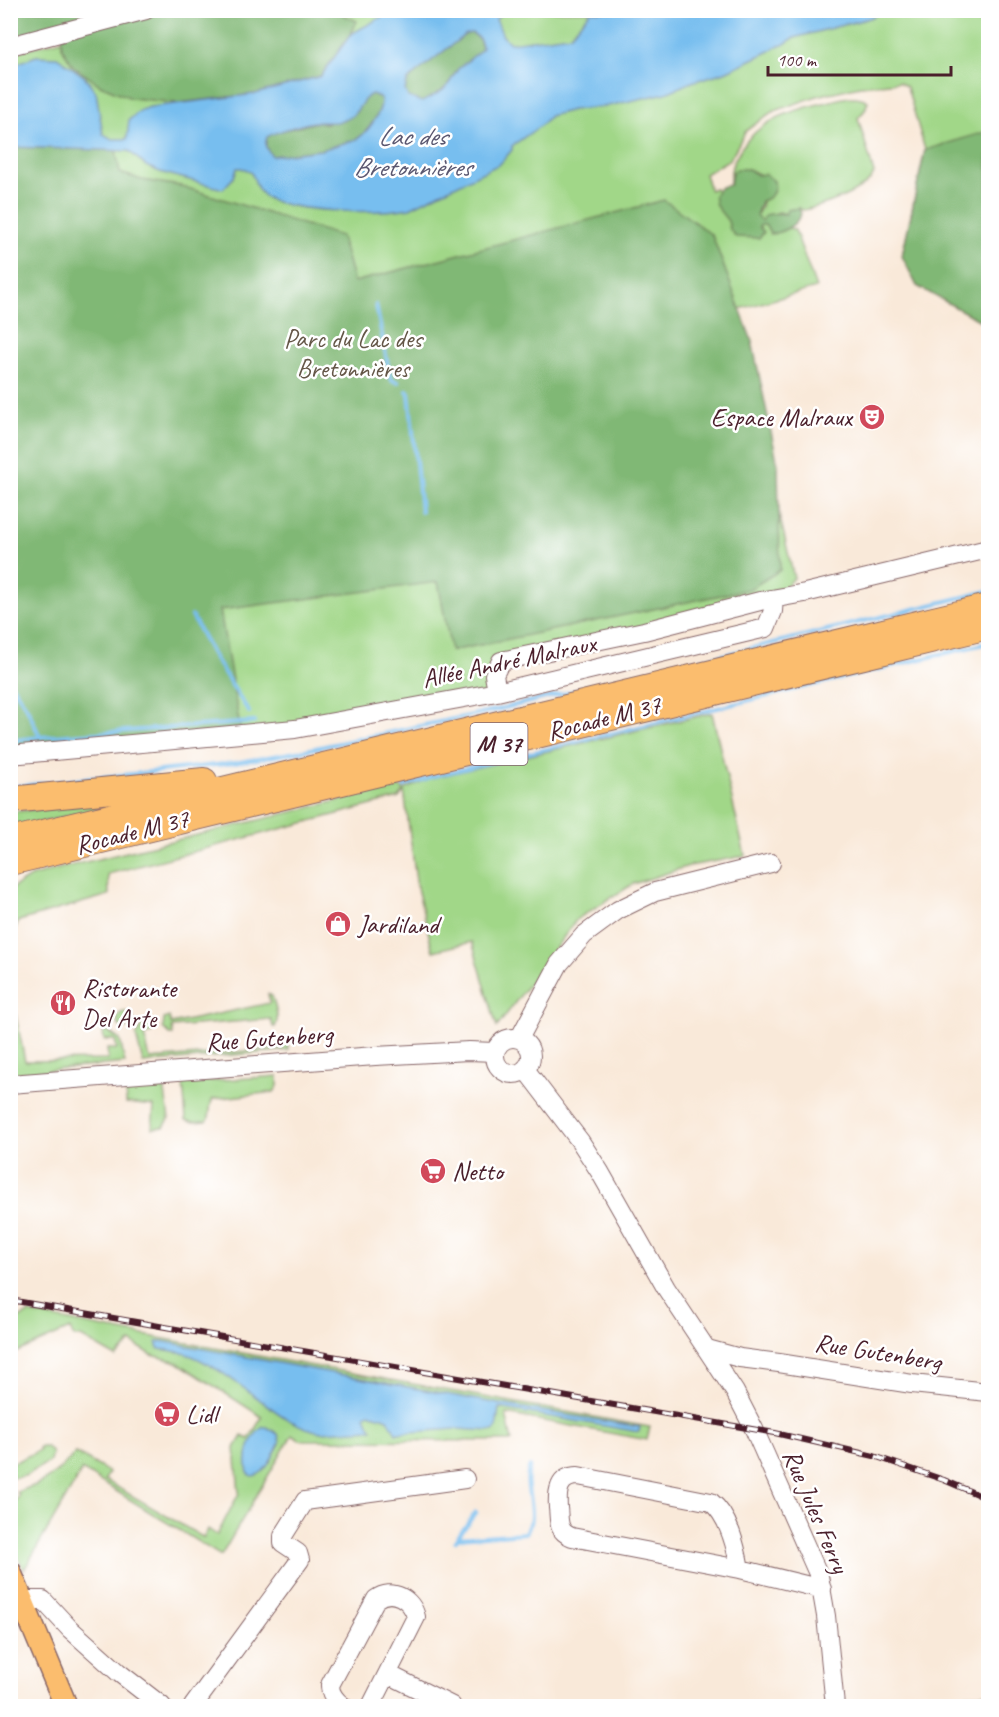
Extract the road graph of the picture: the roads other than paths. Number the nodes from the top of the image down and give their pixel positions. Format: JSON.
{"nodes":[{"id":1,"x":146,"y":10,"type":"edge"},
{"id":2,"x":10,"y":46,"type":"edge"},
{"id":3,"x":988,"y":549,"type":"edge"},
{"id":4,"x":774,"y":599,"type":"junction"},
{"id":5,"x":988,"y":607,"type":"edge"},
{"id":6,"x":988,"y":626,"type":"edge"},
{"id":7,"x":497,"y":692,"type":"junction"},
{"id":8,"x":10,"y":755,"type":"edge"},
{"id":9,"x":298,"y":772,"type":"junction"},
{"id":10,"x":10,"y":800,"type":"edge"},
{"id":11,"x":10,"y":841,"type":"edge"},
{"id":12,"x":50,"y":852,"type":"junction"},
{"id":13,"x":10,"y":862,"type":"edge"},
{"id":14,"x":771,"y":862,"type":"dead end"},
{"id":15,"x":10,"y":878,"type":"edge"},
{"id":16,"x":519,"y":1039,"type":"junction"},
{"id":17,"x":495,"y":1052,"type":"junction"},
{"id":18,"x":525,"y":1069,"type":"junction"},
{"id":19,"x":10,"y":1084,"type":"edge"},
{"id":20,"x":707,"y":1349,"type":"junction"},
{"id":21,"x":759,"y":1362,"type":"junction"},
{"id":22,"x":735,"y":1392,"type":"junction"},
{"id":23,"x":988,"y":1392,"type":"edge"},
{"id":24,"x":465,"y":1479,"type":"dead end"},
{"id":25,"x":740,"y":1569,"type":"junction"},
{"id":26,"x":10,"y":1572,"type":"edge"},
{"id":27,"x":822,"y":1589,"type":"junction"},
{"id":28,"x":16,"y":1603,"type":"edge"},
{"id":29,"x":63,"y":1621,"type":"junction"},
{"id":30,"x":27,"y":1627,"type":"junction"},
{"id":31,"x":388,"y":1674,"type":"junction"},
{"id":32,"x":65,"y":1707,"type":"edge"},
{"id":33,"x":162,"y":1707,"type":"edge"},
{"id":34,"x":194,"y":1707,"type":"edge"},
{"id":35,"x":343,"y":1707,"type":"edge"},
{"id":36,"x":371,"y":1707,"type":"edge"},
{"id":37,"x":452,"y":1707,"type":"edge"},
{"id":38,"x":835,"y":1707,"type":"edge"}],
"edges":[{"from":1,"to":2,"type":"street"},
{"from":3,"to":4,"type":"street"},
{"from":4,"to":7,"type":"street","name":"Allée André Malraux"},
{"from":4,"to":7,"type":"street"},
{"from":5,"to":9,"type":"highway","name":"Rocade M 37","number":"M 37"},
{"from":6,"to":12,"type":"highway","name":"Rocade M 37","number":"M 37"},
{"from":7,"to":8,"type":"street","name":"Allée André Malraux"},
{"from":9,"to":10,"type":"highway","number":"M 37"},
{"from":9,"to":11,"type":"highway","name":"Rocade M 37","number":"M 37"},
{"from":12,"to":13,"type":"highway","name":"Rocade M 37","number":"M 37"},
{"from":12,"to":15,"type":"highway","number":"M 37"},
{"from":14,"to":16,"type":"street"},
{"from":16,"to":17,"type":"street"},
{"from":16,"to":18,"type":"street"},
{"from":17,"to":18,"type":"street"},
{"from":17,"to":19,"type":"street","name":"Rue Gutenberg"},
{"from":18,"to":20,"type":"street"},
{"from":20,"to":21,"type":"street","name":"Rue Gutenberg"},
{"from":20,"to":22,"type":"street","name":"Rue Jules Ferry"},
{"from":21,"to":22,"type":"street"},
{"from":21,"to":23,"type":"street","name":"Rue Gutenberg"},
{"from":22,"to":27,"type":"street","name":"Rue Jules Ferry"},
{"from":24,"to":34,"type":"street"},
{"from":25,"to":25,"type":"street"},
{"from":25,"to":27,"type":"street"},
{"from":26,"to":28,"type":"main road"},
{"from":27,"to":38,"type":"street","name":"Rue Jules Ferry"},
{"from":28,"to":29,"type":"street"},
{"from":28,"to":30,"type":"main road"},
{"from":29,"to":30,"type":"street"},
{"from":29,"to":33,"type":"street"},
{"from":30,"to":32,"type":"main road"},
{"from":31,"to":35,"type":"street"},
{"from":31,"to":36,"type":"street"},
{"from":31,"to":37,"type":"street"}]}
